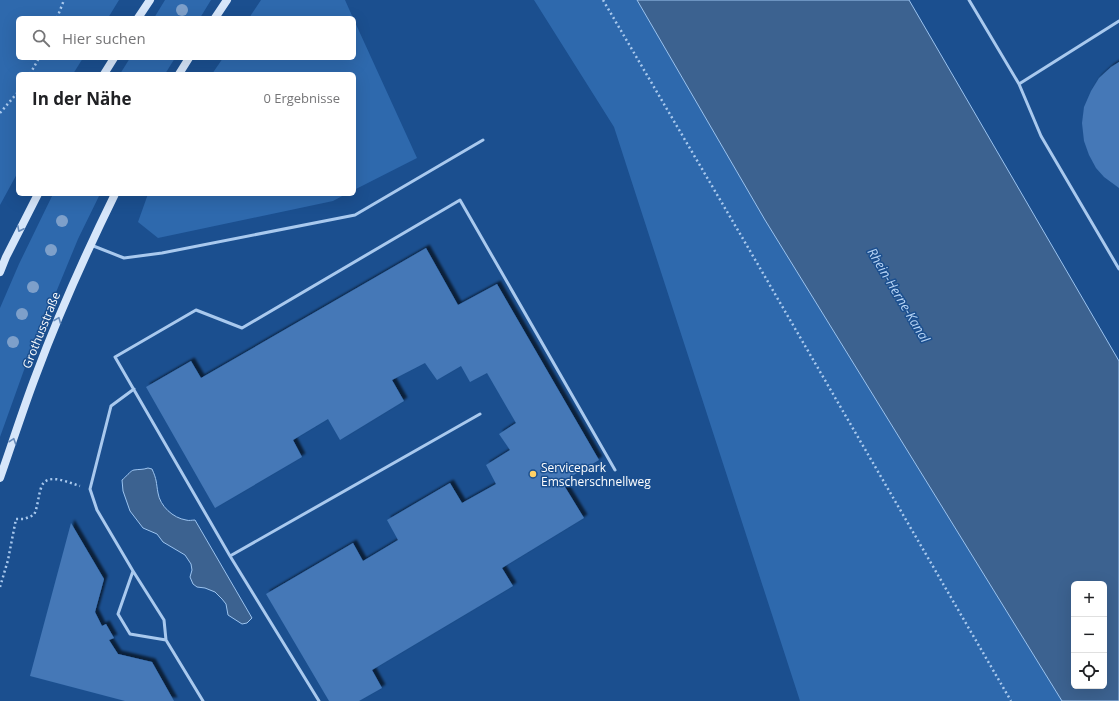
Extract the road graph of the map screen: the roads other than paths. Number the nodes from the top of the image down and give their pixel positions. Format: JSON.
{"nodes":[{"id":1,"x":150,"y":0,"type":"edge"},
{"id":2,"x":227,"y":0,"type":"edge"},
{"id":3,"x":969,"y":0,"type":"edge"},
{"id":4,"x":139,"y":16,"type":"edge"},
{"id":5,"x":216,"y":16,"type":"edge"},
{"id":6,"x":1119,"y":21,"type":"edge"},
{"id":7,"x":113,"y":60,"type":"edge"},
{"id":8,"x":188,"y":60,"type":"edge"},
{"id":9,"x":105,"y":72,"type":"edge"},
{"id":10,"x":180,"y":72,"type":"edge"},
{"id":11,"x":1019,"y":84,"type":"junction"},
{"id":12,"x":483,"y":140,"type":"dead end"},
{"id":13,"x":37,"y":196,"type":"edge"},
{"id":14,"x":114,"y":196,"type":"edge"},
{"id":15,"x":90,"y":245,"type":"junction"},
{"id":16,"x":1119,"y":269,"type":"edge"},
{"id":17,"x":0,"y":272,"type":"edge"},
{"id":18,"x":134,"y":389,"type":"junction"},
{"id":19,"x":480,"y":414,"type":"dead end"},
{"id":20,"x":615,"y":470,"type":"dead end"},
{"id":21,"x":0,"y":478,"type":"edge"},
{"id":22,"x":230,"y":556,"type":"junction"},
{"id":23,"x":133,"y":572,"type":"junction"},
{"id":24,"x":166,"y":640,"type":"junction"},
{"id":25,"x":203,"y":701,"type":"edge"},
{"id":26,"x":319,"y":701,"type":"edge"}],
"edges":[{"from":1,"to":4,"type":"main road"},
{"from":2,"to":5,"type":"main road"},
{"from":3,"to":11,"type":"lane"},
{"from":6,"to":11,"type":"lane"},
{"from":7,"to":9,"type":"main road"},
{"from":8,"to":10,"type":"main road"},
{"from":11,"to":16,"type":"lane"},
{"from":12,"to":15,"type":"lane"},
{"from":13,"to":17,"type":"main road","one_way":true},
{"from":14,"to":15,"type":"main road","name":"Grothusstraße"},
{"from":21,"to":15,"type":"main road","name":"Grothusstraße","one_way":true},
{"from":18,"to":20,"type":"lane"},
{"from":18,"to":22,"type":"lane"},
{"from":18,"to":23,"type":"lane"},
{"from":19,"to":22,"type":"lane"},
{"from":22,"to":26,"type":"lane"},
{"from":23,"to":24,"type":"lane"},
{"from":23,"to":24,"type":"lane"},
{"from":24,"to":25,"type":"lane"}]}
